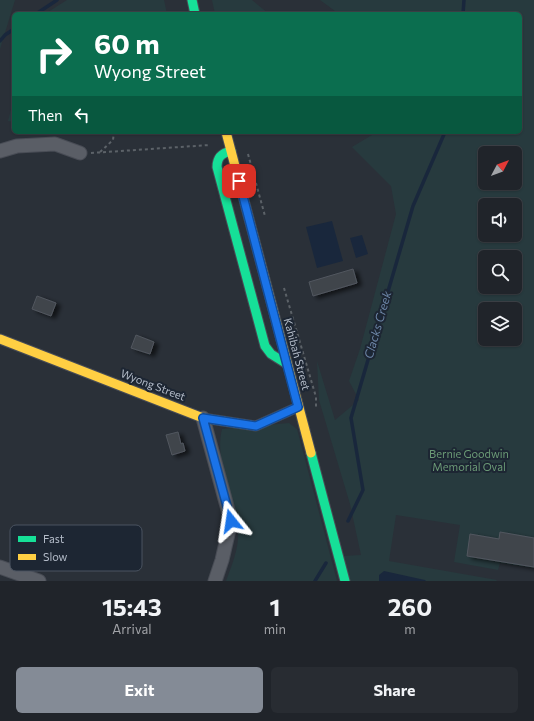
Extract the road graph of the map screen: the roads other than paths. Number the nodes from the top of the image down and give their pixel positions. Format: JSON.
{"nodes":[{"id":1,"x":192,"y":0,"type":"edge"},
{"id":2,"x":195,"y":12,"type":"edge"},
{"id":3,"x":227,"y":134,"type":"edge"},
{"id":4,"x":230,"y":147,"type":"junction"},
{"id":5,"x":0,"y":151,"type":"edge"},
{"id":6,"x":80,"y":153,"type":"road end"},
{"id":7,"x":0,"y":339,"type":"edge"},
{"id":8,"x":287,"y":364,"type":"junction"},
{"id":9,"x":298,"y":407,"type":"junction"},
{"id":10,"x":203,"y":418,"type":"junction"},
{"id":11,"x":0,"y":567,"type":"edge"},
{"id":12,"x":10,"y":571,"type":"edge"},
{"id":13,"x":11,"y":571,"type":"edge"},
{"id":14,"x":39,"y":581,"type":"edge"},
{"id":15,"x":215,"y":581,"type":"edge"},
{"id":16,"x":345,"y":581,"type":"edge"}],
"edges":[{"from":1,"to":2,"type":"street"},
{"from":3,"to":4,"type":"street","name":"Kahibah Street"},
{"from":4,"to":8,"type":"street","name":"Kahibah Street"},
{"from":4,"to":8,"type":"street"},
{"from":5,"to":6,"type":"street"},
{"from":7,"to":10,"type":"street","name":"Wyong Street"},
{"from":8,"to":9,"type":"street","name":"Kahibah Street"},
{"from":9,"to":10,"type":"street","name":"Wyong Street"},
{"from":9,"to":16,"type":"street","name":"Kahibah Street"},
{"from":10,"to":15,"type":"street"},
{"from":11,"to":12,"type":"street"},
{"from":13,"to":14,"type":"street"}]}
